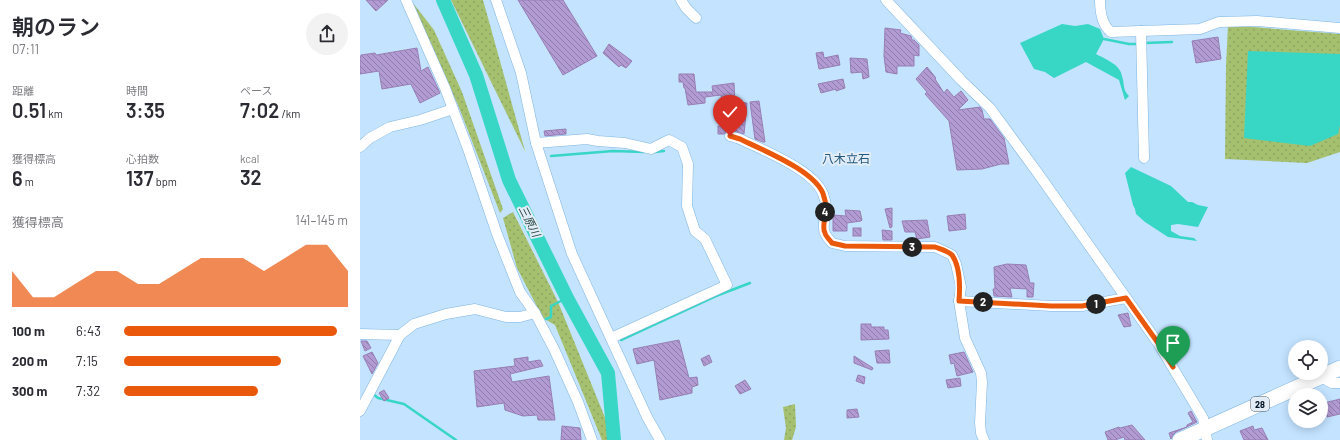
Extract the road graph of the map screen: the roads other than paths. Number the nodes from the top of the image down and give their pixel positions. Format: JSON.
{"nodes":[{"id":1,"x":406,"y":0,"type":"edge"},
{"id":2,"x":496,"y":0,"type":"edge"},
{"id":3,"x":681,"y":0,"type":"edge"},
{"id":4,"x":886,"y":0,"type":"edge"},
{"id":5,"x":1100,"y":0,"type":"edge"},
{"id":6,"x":696,"y":18,"type":"dead end"},
{"id":7,"x":1340,"y":28,"type":"edge"},
{"id":8,"x":1141,"y":31,"type":"junction"},
{"id":9,"x":453,"y":108,"type":"junction"},
{"id":10,"x":730,"y":136,"type":"dead end"},
{"id":11,"x":536,"y":143,"type":"junction"},
{"id":12,"x":360,"y":147,"type":"edge"},
{"id":13,"x":1144,"y":158,"type":"dead end"},
{"id":14,"x":1126,"y":298,"type":"junction"},
{"id":15,"x":959,"y":301,"type":"junction"},
{"id":16,"x":534,"y":313,"type":"junction"},
{"id":17,"x":360,"y":334,"type":"edge"},
{"id":18,"x":400,"y":335,"type":"junction"},
{"id":19,"x":611,"y":338,"type":"junction"},
{"id":20,"x":1340,"y":368,"type":"edge"},
{"id":21,"x":1328,"y":374,"type":"edge"},
{"id":22,"x":1315,"y":380,"type":"edge"},
{"id":23,"x":1326,"y":380,"type":"edge"},
{"id":24,"x":1340,"y":383,"type":"edge"},
{"id":25,"x":360,"y":411,"type":"edge"},
{"id":26,"x":1206,"y":435,"type":"edge"},
{"id":27,"x":592,"y":440,"type":"edge"},
{"id":28,"x":660,"y":440,"type":"edge"},
{"id":29,"x":984,"y":440,"type":"edge"},
{"id":30,"x":1180,"y":440,"type":"edge"}],
"edges":[{"from":1,"to":9,"type":"street"},
{"from":2,"to":11,"type":"street"},
{"from":3,"to":6,"type":"street"},
{"from":4,"to":14,"type":"street"},
{"from":5,"to":8,"type":"street"},
{"from":7,"to":8,"type":"street"},
{"from":8,"to":13,"type":"street"},
{"from":9,"to":12,"type":"street"},
{"from":9,"to":16,"type":"street"},
{"from":10,"to":15,"type":"street"},
{"from":11,"to":19,"type":"street"},
{"from":11,"to":19,"type":"street"},
{"from":14,"to":15,"type":"street"},
{"from":14,"to":26,"type":"street"},
{"from":15,"to":29,"type":"street"},
{"from":16,"to":18,"type":"street"},
{"from":16,"to":27,"type":"street"},
{"from":17,"to":18,"type":"street"},
{"from":18,"to":25,"type":"street"},
{"from":19,"to":28,"type":"street"},
{"from":20,"to":21,"type":"highway","number":"28"},
{"from":22,"to":26,"type":"highway","number":"28"},
{"from":23,"to":24,"type":"street"},
{"from":26,"to":30,"type":"highway","number":"28"}]}
